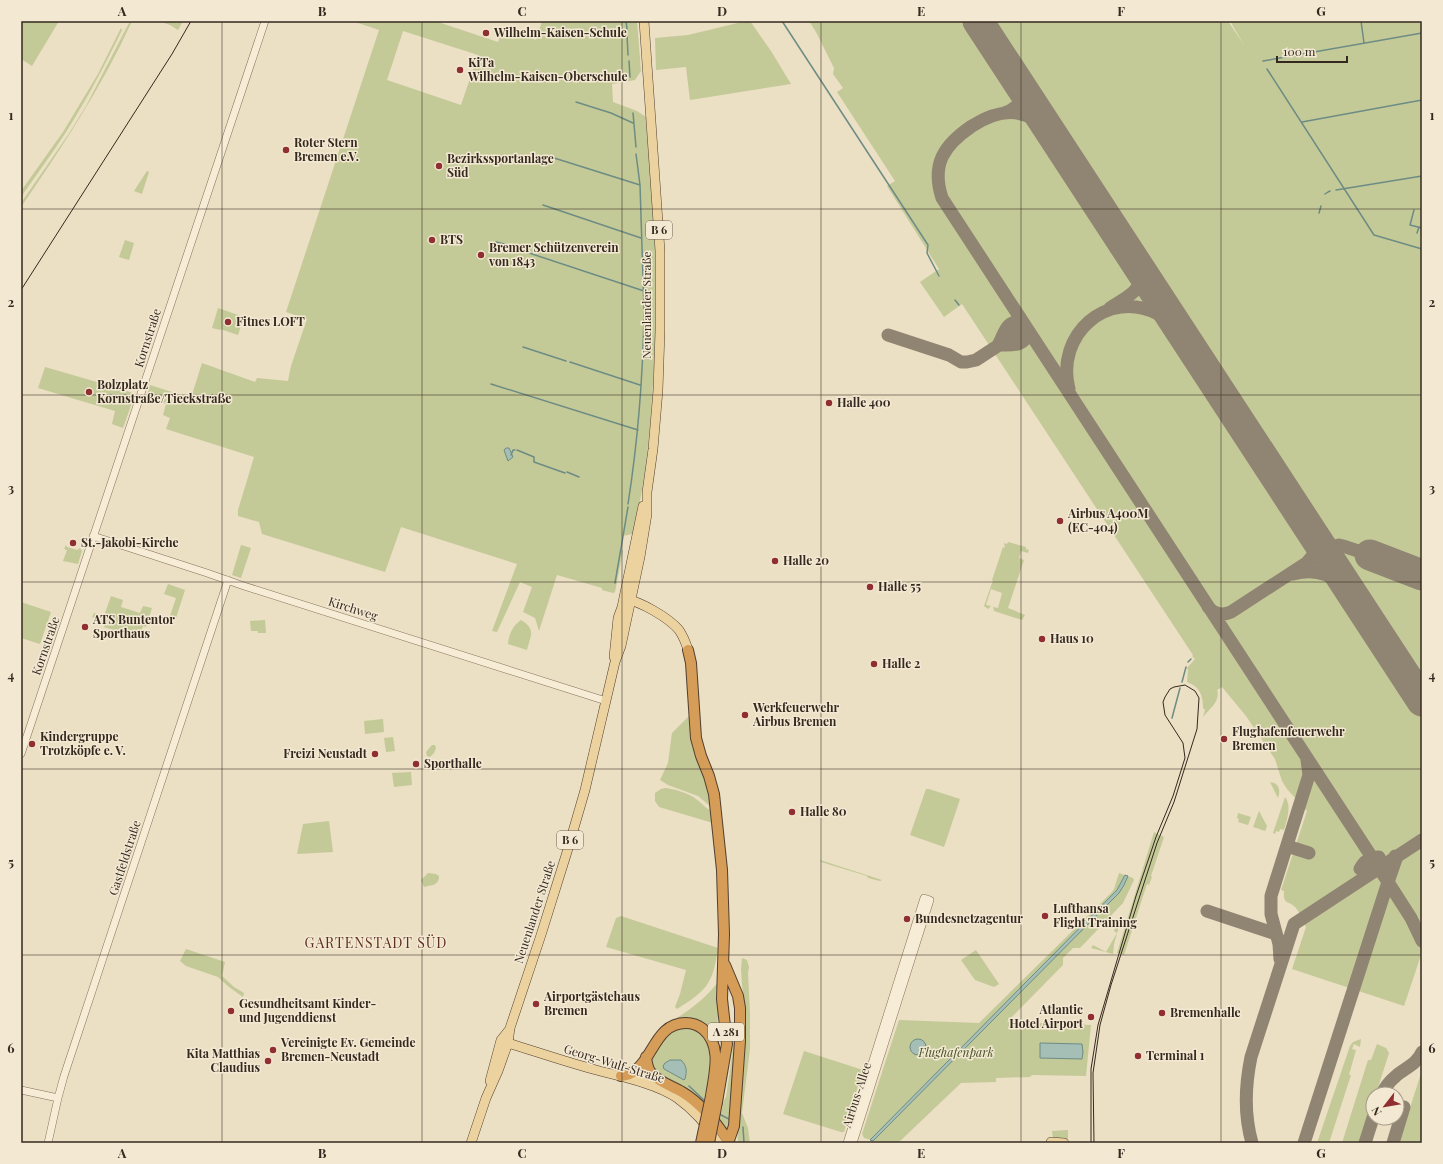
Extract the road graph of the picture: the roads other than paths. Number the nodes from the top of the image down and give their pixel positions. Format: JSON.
{"nodes":[{"id":1,"x":265,"y":21,"type":"edge"},
{"id":2,"x":644,"y":21,"type":"edge"},
{"id":3,"x":93,"y":536,"type":"junction"},
{"id":4,"x":228,"y":580,"type":"junction"},
{"id":5,"x":628,"y":599,"type":"junction"},
{"id":6,"x":688,"y":650,"type":"joint"},
{"id":7,"x":606,"y":701,"type":"junction"},
{"id":8,"x":21,"y":754,"type":"edge"},
{"id":9,"x":927,"y":899,"type":"dead end"},
{"id":10,"x":724,"y":958,"type":"junction"},
{"id":11,"x":510,"y":1028,"type":"junction"},
{"id":12,"x":508,"y":1044,"type":"junction"},
{"id":13,"x":646,"y":1057,"type":"junction"},
{"id":14,"x":621,"y":1076,"type":"junction"},
{"id":15,"x":21,"y":1090,"type":"edge"},
{"id":16,"x":58,"y":1098,"type":"junction"},
{"id":17,"x":486,"y":1098,"type":"junction"},
{"id":18,"x":714,"y":1099,"type":"junction"},
{"id":19,"x":707,"y":1127,"type":"junction"},
{"id":20,"x":729,"y":1142,"type":"edge"},
{"id":21,"x":850,"y":1142,"type":"edge"},
{"id":22,"x":1051,"y":1142,"type":"edge"},
{"id":23,"x":48,"y":1143,"type":"edge"},
{"id":24,"x":471,"y":1143,"type":"edge"},
{"id":25,"x":701,"y":1143,"type":"edge"},
{"id":26,"x":709,"y":1143,"type":"edge"},
{"id":27,"x":718,"y":1143,"type":"edge"},
{"id":28,"x":1064,"y":1143,"type":"edge"}],
"edges":[{"from":1,"to":3,"type":"street","name":"Kornstraße"},
{"from":2,"to":5,"type":"main road","name":"Neuenlander Straße","number":"B 6"},
{"from":3,"to":4,"type":"street","name":"Kirchweg"},
{"from":3,"to":8,"type":"street","name":"Kornstraße"},
{"from":4,"to":7,"type":"street","name":"Kirchweg"},
{"from":4,"to":16,"type":"street","name":"Gastfeldstraße"},
{"from":5,"to":6,"type":"main road"},
{"from":5,"to":7,"type":"main road","name":"Neuenlander Straße","number":"B 6"},
{"from":6,"to":10,"type":"highway","number":"A 281"},
{"from":7,"to":11,"type":"main road","name":"Neuenlander Straße","number":"B 6"},
{"from":9,"to":21,"type":"street","name":"Airbus-Allee"},
{"from":10,"to":18,"type":"highway","number":"A 281"},
{"from":10,"to":20,"type":"highway"},
{"from":11,"to":12,"type":"main road","name":"Neuenlander Straße","number":"B 6"},
{"from":11,"to":17,"type":"main road","name":"Neuenlander Straße"},
{"from":12,"to":14,"type":"main road","name":"Georg-Wulf-Straße"},
{"from":12,"to":17,"type":"main road","name":"Neuenlander Straße"},
{"from":13,"to":14,"type":"highway"},
{"from":13,"to":18,"type":"highway","number":"A 281"},
{"from":13,"to":20,"type":"highway"},
{"from":14,"to":19,"type":"main road","name":"Georg-Wulf-Straße"},
{"from":15,"to":16,"type":"street"},
{"from":16,"to":23,"type":"street","name":"Gastfeldstraße"},
{"from":17,"to":24,"type":"main road","name":"Neuenlander Straße"},
{"from":18,"to":25,"type":"highway","number":"A 281","bridge":true},
{"from":18,"to":26,"type":"highway","number":"A 281","bridge":true},
{"from":19,"to":20,"type":"main road"},
{"from":19,"to":27,"type":"main road","name":"Georg-Wulf-Straße"},
{"from":22,"to":28,"type":"main road"}]}
